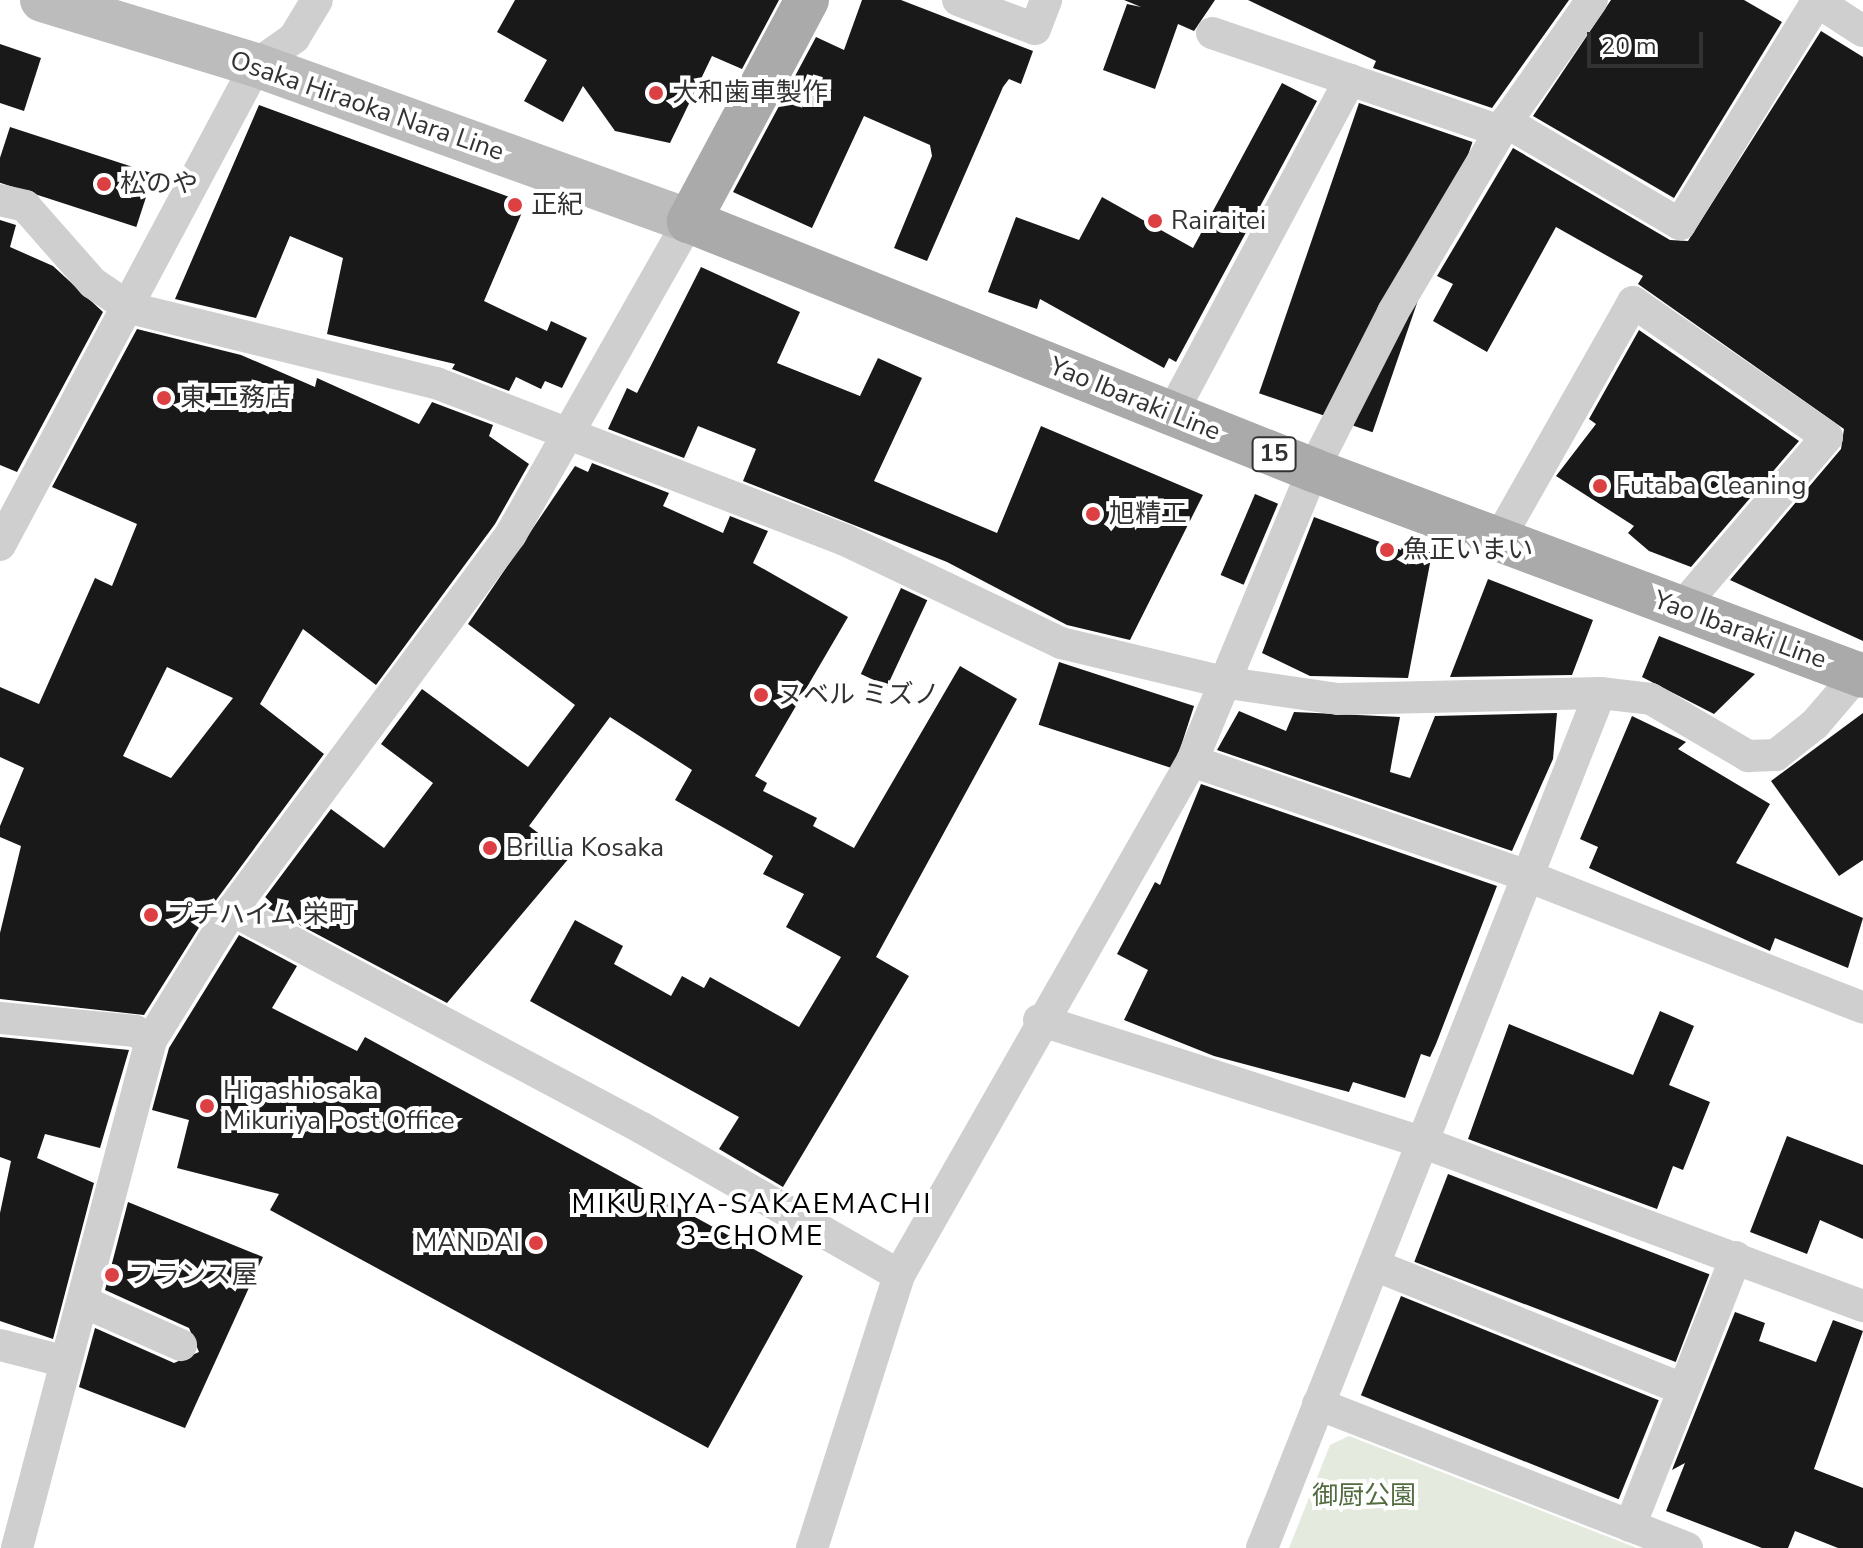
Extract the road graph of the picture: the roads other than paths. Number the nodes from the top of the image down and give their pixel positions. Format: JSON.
{"nodes":[{"id":1,"x":42,"y":0,"type":"edge"},
{"id":2,"x":317,"y":0,"type":"edge"},
{"id":3,"x":807,"y":0,"type":"edge"},
{"id":4,"x":958,"y":0,"type":"edge"},
{"id":5,"x":1046,"y":0,"type":"edge"},
{"id":6,"x":1816,"y":0,"type":"edge"},
{"id":7,"x":1587,"y":1,"type":"edge"},
{"id":8,"x":1863,"y":31,"type":"edge"},
{"id":9,"x":1212,"y":33,"type":"dead end"},
{"id":10,"x":256,"y":65,"type":"junction"},
{"id":11,"x":1350,"y":79,"type":"junction"},
{"id":12,"x":1503,"y":127,"type":"junction"},
{"id":13,"x":0,"y":200,"type":"edge"},
{"id":14,"x":689,"y":221,"type":"junction"},
{"id":15,"x":130,"y":308,"type":"junction"},
{"id":16,"x":1172,"y":413,"type":"junction"},
{"id":17,"x":570,"y":440,"type":"junction"},
{"id":18,"x":1313,"y":470,"type":"junction"},
{"id":19,"x":1499,"y":539,"type":"junction"},
{"id":20,"x":0,"y":545,"type":"edge"},
{"id":21,"x":1682,"y":607,"type":"junction"},
{"id":22,"x":1862,"y":673,"type":"edge"},
{"id":23,"x":1228,"y":683,"type":"junction"},
{"id":24,"x":1600,"y":693,"type":"junction"},
{"id":25,"x":1192,"y":761,"type":"junction"},
{"id":26,"x":1527,"y":876,"type":"junction"},
{"id":27,"x":232,"y":910,"type":"junction"},
{"id":28,"x":1863,"y":1008,"type":"edge"},
{"id":29,"x":0,"y":1018,"type":"edge"},
{"id":30,"x":1039,"y":1020,"type":"junction"},
{"id":31,"x":151,"y":1040,"type":"junction"},
{"id":32,"x":1427,"y":1144,"type":"junction"},
{"id":33,"x":1736,"y":1257,"type":"junction"},
{"id":34,"x":1374,"y":1265,"type":"junction"},
{"id":35,"x":899,"y":1275,"type":"junction"},
{"id":36,"x":86,"y":1303,"type":"junction"},
{"id":37,"x":1863,"y":1306,"type":"edge"},
{"id":38,"x":0,"y":1345,"type":"edge"},
{"id":39,"x":181,"y":1345,"type":"dead end"},
{"id":40,"x":63,"y":1361,"type":"junction"},
{"id":41,"x":1683,"y":1389,"type":"junction"},
{"id":42,"x":1318,"y":1404,"type":"junction"},
{"id":43,"x":1630,"y":1526,"type":"junction"},
{"id":44,"x":17,"y":1548,"type":"edge"},
{"id":45,"x":812,"y":1548,"type":"edge"},
{"id":46,"x":1262,"y":1548,"type":"edge"},
{"id":47,"x":1687,"y":1548,"type":"edge"}],
"edges":[{"from":1,"to":10,"type":"main road","name":"Osaka Hiraoka Nara Line"},
{"from":2,"to":10,"type":"street"},
{"from":3,"to":14,"type":"main road"},
{"from":4,"to":5,"type":"street"},
{"from":6,"to":8,"type":"street"},
{"from":6,"to":12,"type":"street"},
{"from":7,"to":12,"type":"street"},
{"from":9,"to":11,"type":"street"},
{"from":10,"to":14,"type":"main road","name":"Osaka Hiraoka Nara Line"},
{"from":10,"to":15,"type":"street"},
{"from":11,"to":12,"type":"street"},
{"from":11,"to":16,"type":"street"},
{"from":12,"to":18,"type":"street"},
{"from":13,"to":15,"type":"street"},
{"from":14,"to":16,"type":"main road","name":"Yao Ibaraki Line","number":"15"},
{"from":14,"to":17,"type":"street"},
{"from":15,"to":17,"type":"street"},
{"from":15,"to":20,"type":"street"},
{"from":16,"to":18,"type":"main road","name":"Yao Ibaraki Line","number":"15"},
{"from":17,"to":23,"type":"street"},
{"from":17,"to":27,"type":"street"},
{"from":18,"to":19,"type":"main road","name":"Yao Ibaraki Line","number":"15"},
{"from":18,"to":23,"type":"street"},
{"from":19,"to":21,"type":"main road","name":"Yao Ibaraki Line","number":"15"},
{"from":19,"to":21,"type":"street"},
{"from":21,"to":22,"type":"main road","name":"Yao Ibaraki Line","number":"15"},
{"from":22,"to":24,"type":"street"},
{"from":23,"to":24,"type":"street"},
{"from":23,"to":25,"type":"street"},
{"from":24,"to":26,"type":"street"},
{"from":25,"to":26,"type":"street"},
{"from":25,"to":30,"type":"street"},
{"from":26,"to":28,"type":"street"},
{"from":26,"to":32,"type":"street"},
{"from":27,"to":31,"type":"street"},
{"from":27,"to":35,"type":"street"},
{"from":29,"to":31,"type":"street"},
{"from":30,"to":32,"type":"street"},
{"from":30,"to":35,"type":"street"},
{"from":31,"to":36,"type":"street"},
{"from":32,"to":33,"type":"street"},
{"from":32,"to":34,"type":"street"},
{"from":33,"to":37,"type":"street"},
{"from":33,"to":41,"type":"street"},
{"from":34,"to":41,"type":"street"},
{"from":34,"to":42,"type":"street"},
{"from":35,"to":45,"type":"street"},
{"from":36,"to":39,"type":"street"},
{"from":36,"to":40,"type":"street"},
{"from":38,"to":40,"type":"street"},
{"from":40,"to":44,"type":"street"},
{"from":41,"to":43,"type":"street"},
{"from":42,"to":43,"type":"street"},
{"from":42,"to":46,"type":"street"},
{"from":43,"to":47,"type":"street"}]}
